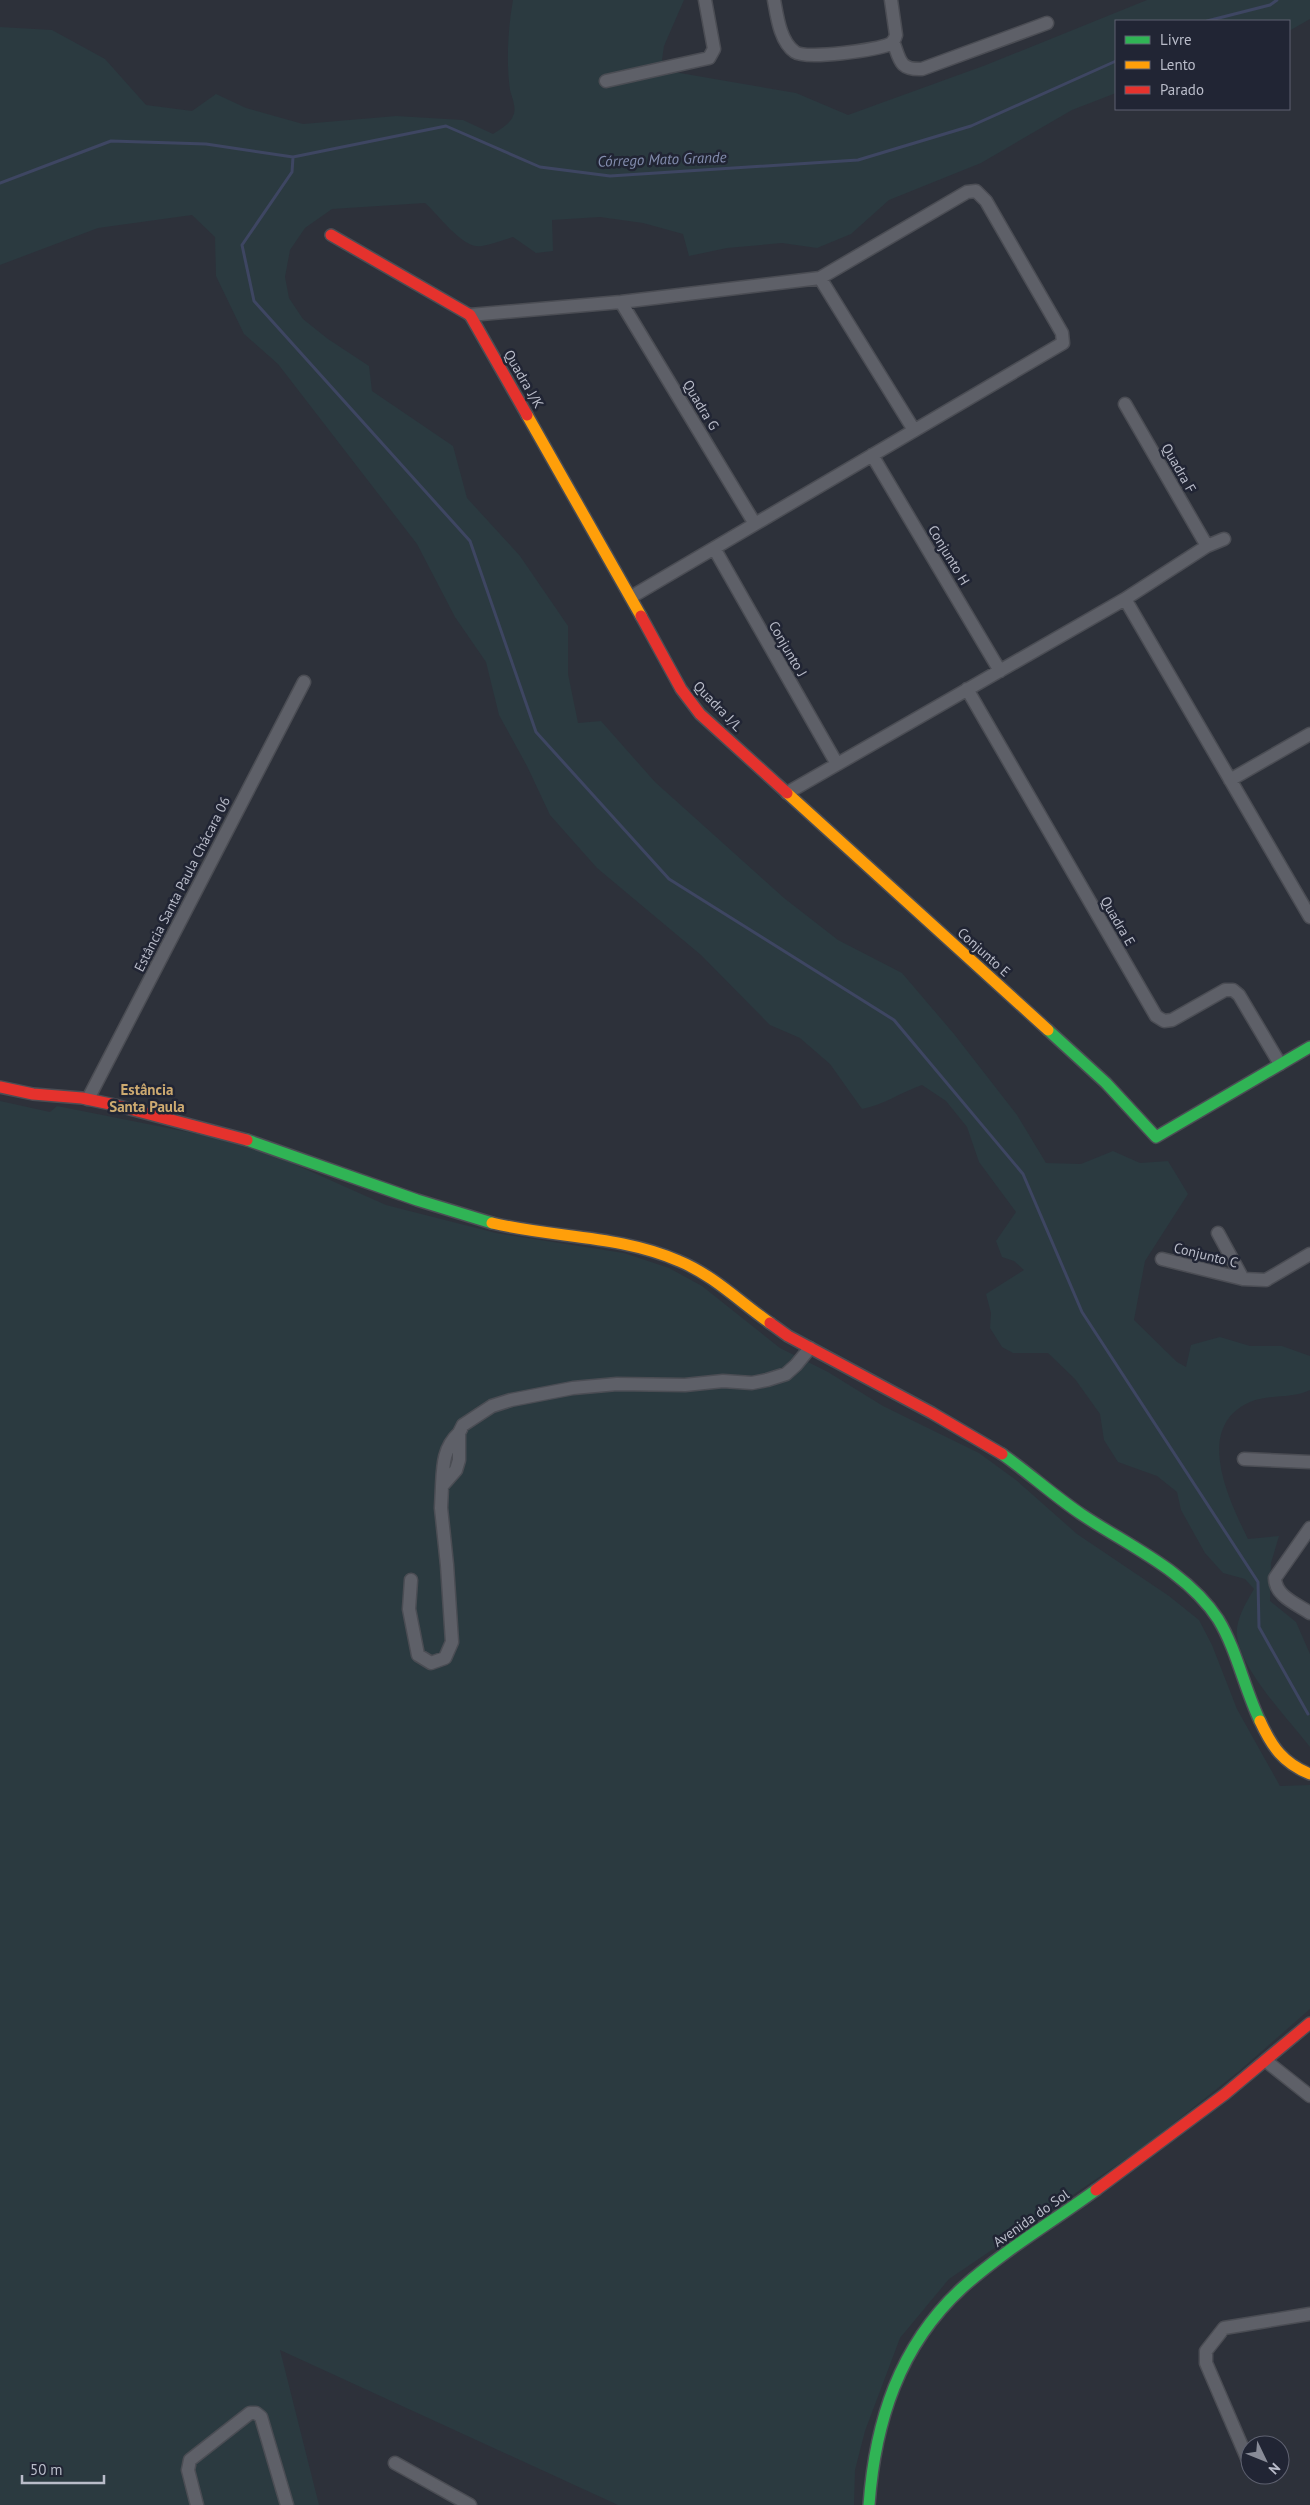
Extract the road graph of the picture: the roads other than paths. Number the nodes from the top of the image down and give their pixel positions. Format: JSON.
{"nodes":[{"id":1,"x":705,"y":0,"type":"edge"},
{"id":2,"x":774,"y":0,"type":"edge"},
{"id":3,"x":891,"y":0,"type":"edge"},
{"id":4,"x":1047,"y":23,"type":"dead end"},
{"id":5,"x":893,"y":42,"type":"junction"},
{"id":6,"x":606,"y":81,"type":"dead end"},
{"id":7,"x":331,"y":235,"type":"dead end"},
{"id":8,"x":820,"y":278,"type":"junction"},
{"id":9,"x":621,"y":302,"type":"junction"},
{"id":10,"x":470,"y":315,"type":"junction"},
{"id":11,"x":1125,"y":404,"type":"dead end"},
{"id":12,"x":914,"y":430,"type":"junction"},
{"id":13,"x":872,"y":455,"type":"junction"},
{"id":14,"x":755,"y":524,"type":"junction"},
{"id":15,"x":1224,"y":538,"type":"dead end"},
{"id":16,"x":1207,"y":546,"type":"junction"},
{"id":17,"x":714,"y":548,"type":"junction"},
{"id":18,"x":632,"y":597,"type":"junction"},
{"id":19,"x":1125,"y":599,"type":"junction"},
{"id":20,"x":1000,"y":671,"type":"junction"},
{"id":21,"x":304,"y":682,"type":"dead end"},
{"id":22,"x":967,"y":689,"type":"junction"},
{"id":23,"x":1310,"y":734,"type":"edge"},
{"id":24,"x":836,"y":764,"type":"junction"},
{"id":25,"x":1230,"y":780,"type":"junction"},
{"id":26,"x":787,"y":793,"type":"junction"},
{"id":27,"x":1310,"y":917,"type":"edge"},
{"id":28,"x":1310,"y":1047,"type":"edge"},
{"id":29,"x":1280,"y":1064,"type":"junction"},
{"id":30,"x":0,"y":1087,"type":"edge"},
{"id":31,"x":88,"y":1099,"type":"junction"},
{"id":32,"x":1218,"y":1233,"type":"dead end"},
{"id":33,"x":1310,"y":1254,"type":"edge"},
{"id":34,"x":1162,"y":1259,"type":"dead end"},
{"id":35,"x":1243,"y":1279,"type":"junction"},
{"id":36,"x":810,"y":1348,"type":"junction"},
{"id":37,"x":1244,"y":1459,"type":"dead end"},
{"id":38,"x":1310,"y":1462,"type":"edge"},
{"id":39,"x":1310,"y":1528,"type":"edge"},
{"id":40,"x":411,"y":1580,"type":"dead end"},
{"id":41,"x":1310,"y":1613,"type":"edge"},
{"id":42,"x":1310,"y":1774,"type":"edge"},
{"id":43,"x":1310,"y":2024,"type":"edge"},
{"id":44,"x":1266,"y":2061,"type":"junction"},
{"id":45,"x":1310,"y":2096,"type":"edge"},
{"id":46,"x":1310,"y":2314,"type":"edge"},
{"id":47,"x":1240,"y":2442,"type":"edge"},
{"id":48,"x":395,"y":2463,"type":"dead end"},
{"id":49,"x":197,"y":2505,"type":"edge"},
{"id":50,"x":287,"y":2505,"type":"edge"},
{"id":51,"x":470,"y":2505,"type":"edge"},
{"id":52,"x":869,"y":2505,"type":"edge"}],
"edges":[{"from":1,"to":6,"type":"street"},
{"from":2,"to":5,"type":"street"},
{"from":3,"to":5,"type":"street"},
{"from":4,"to":5,"type":"street"},
{"from":7,"to":10,"type":"street"},
{"from":8,"to":9,"type":"street"},
{"from":8,"to":12,"type":"street"},
{"from":8,"to":12,"type":"street"},
{"from":9,"to":10,"type":"street"},
{"from":9,"to":14,"type":"street","name":"Quadra G"},
{"from":10,"to":18,"type":"street","name":"Quadra J/K"},
{"from":11,"to":16,"type":"street","name":"Quadra F"},
{"from":12,"to":13,"type":"street"},
{"from":13,"to":14,"type":"street"},
{"from":13,"to":20,"type":"street","name":"Conjunto H"},
{"from":14,"to":17,"type":"street"},
{"from":15,"to":16,"type":"street"},
{"from":16,"to":19,"type":"street"},
{"from":17,"to":18,"type":"street"},
{"from":17,"to":24,"type":"street","name":"Conjunto J"},
{"from":18,"to":26,"type":"street","name":"Quadra J/L"},
{"from":19,"to":20,"type":"street"},
{"from":19,"to":25,"type":"street"},
{"from":20,"to":22,"type":"street"},
{"from":21,"to":31,"type":"street","name":"Estância Santa Paula Chácara 06"},
{"from":22,"to":24,"type":"street"},
{"from":22,"to":29,"type":"street","name":"Quadra E"},
{"from":23,"to":25,"type":"street"},
{"from":24,"to":26,"type":"street"},
{"from":25,"to":27,"type":"street"},
{"from":26,"to":29,"type":"street","name":"Conjunto E"},
{"from":28,"to":29,"type":"street"},
{"from":30,"to":31,"type":"street"},
{"from":31,"to":36,"type":"street"},
{"from":32,"to":35,"type":"street"},
{"from":33,"to":35,"type":"street"},
{"from":34,"to":35,"type":"street","name":"Conjunto C"},
{"from":36,"to":40,"type":"street"},
{"from":36,"to":42,"type":"street"},
{"from":37,"to":38,"type":"street"},
{"from":39,"to":41,"type":"street"},
{"from":43,"to":44,"type":"street","name":"Avenida do Sol"},
{"from":44,"to":45,"type":"street"},
{"from":44,"to":52,"type":"street","name":"Avenida do Sol"},
{"from":46,"to":47,"type":"street"},
{"from":48,"to":51,"type":"street"},
{"from":49,"to":50,"type":"street"}]}
